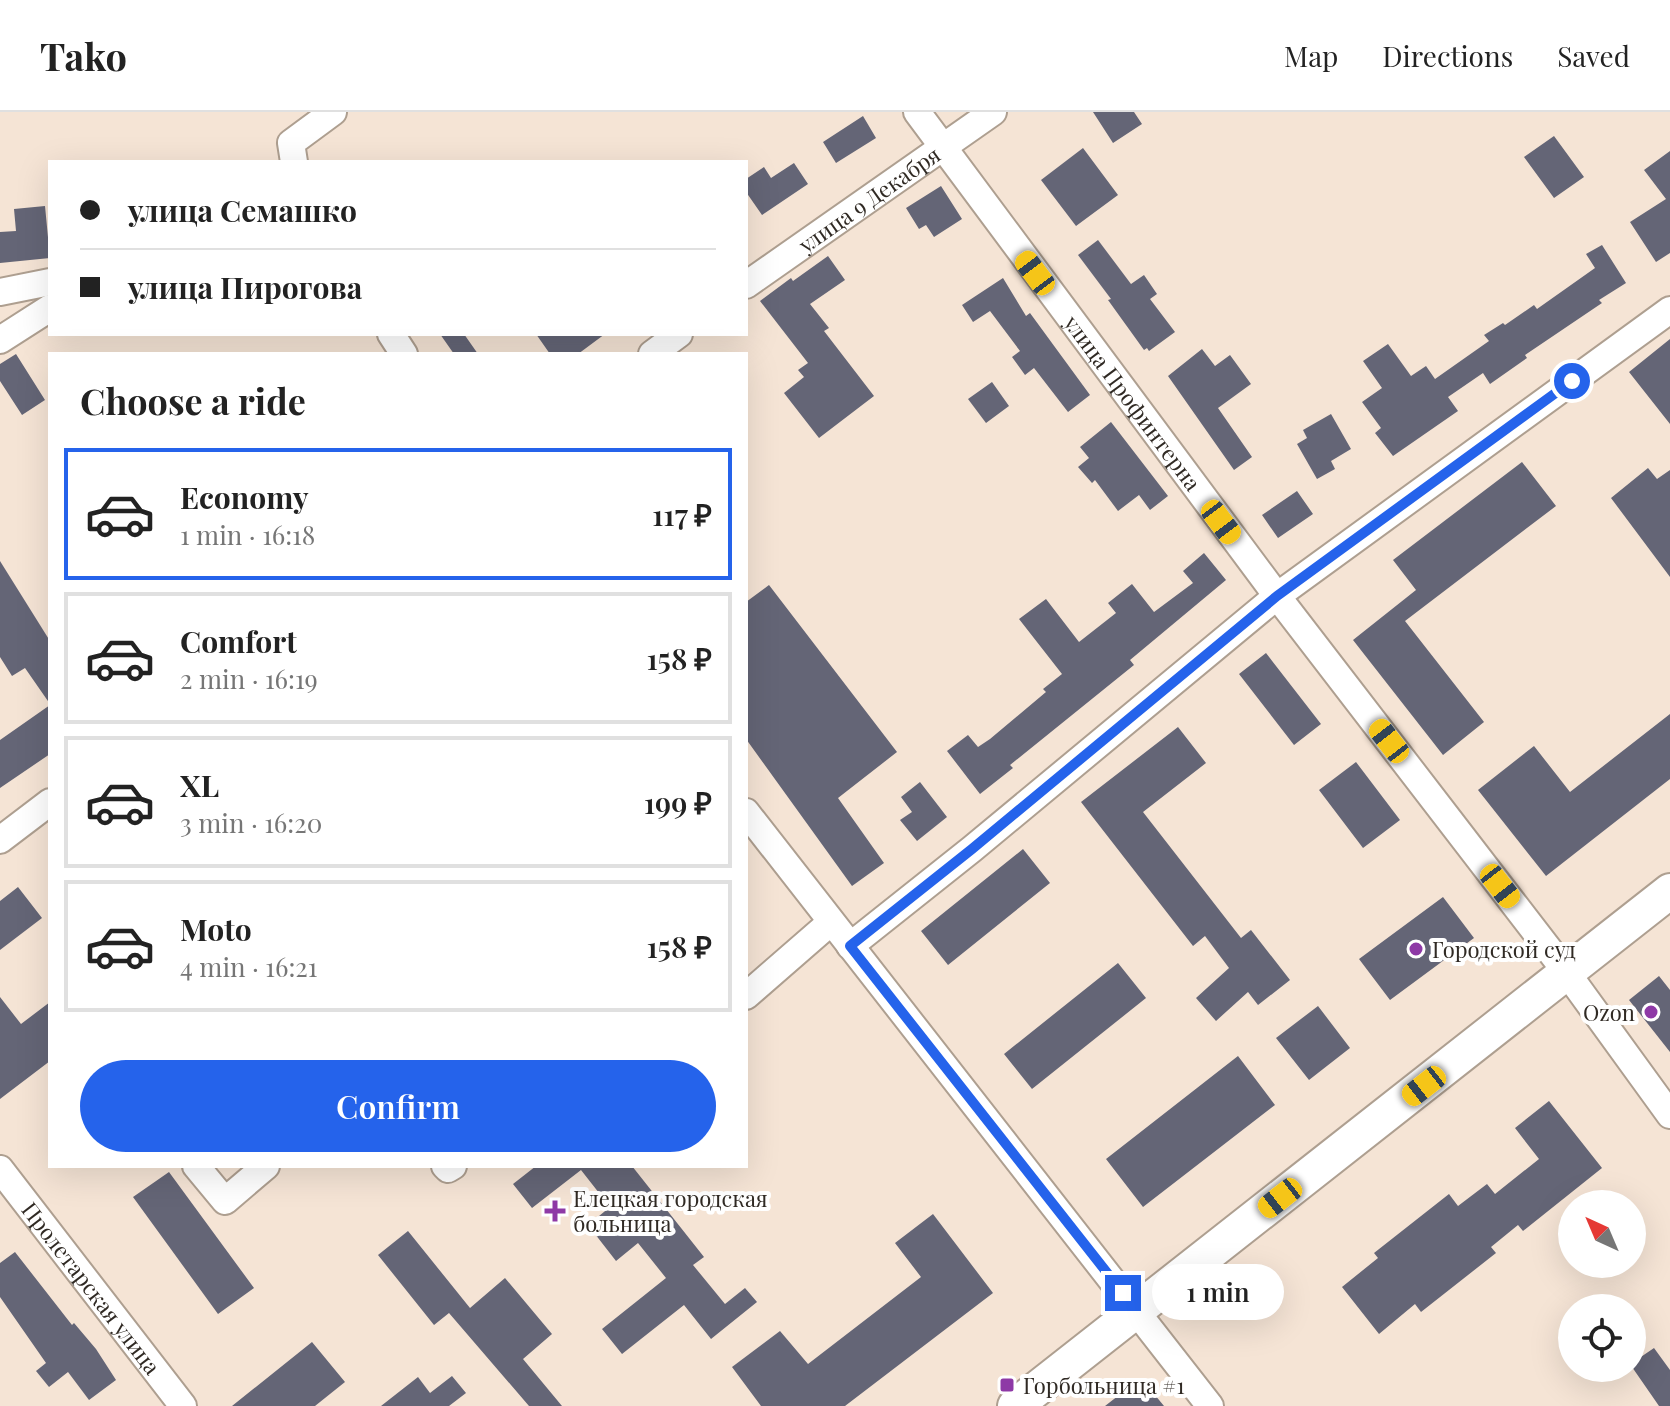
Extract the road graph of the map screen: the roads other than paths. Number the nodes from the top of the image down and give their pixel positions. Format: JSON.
{"nodes":[{"id":1,"x":333,"y":112,"type":"edge"},
{"id":2,"x":917,"y":112,"type":"edge"},
{"id":3,"x":993,"y":112,"type":"edge"},
{"id":4,"x":942,"y":148,"type":"junction"},
{"id":5,"x":294,"y":160,"type":"edge"},
{"id":6,"x":48,"y":282,"type":"edge"},
{"id":7,"x":748,"y":284,"type":"edge"},
{"id":8,"x":0,"y":292,"type":"edge"},
{"id":9,"x":48,"y":309,"type":"edge"},
{"id":10,"x":1670,"y":310,"type":"edge"},
{"id":11,"x":676,"y":336,"type":"edge"},
{"id":12,"x":0,"y":340,"type":"edge"},
{"id":13,"x":655,"y":352,"type":"edge"},
{"id":14,"x":1277,"y":596,"type":"junction"},
{"id":15,"x":48,"y":804,"type":"edge"},
{"id":16,"x":748,"y":815,"type":"edge"},
{"id":17,"x":0,"y":840,"type":"edge"},
{"id":18,"x":1670,"y":891,"type":"edge"},
{"id":19,"x":831,"y":922,"type":"junction"},
{"id":20,"x":850,"y":946,"type":"junction"},
{"id":21,"x":1567,"y":973,"type":"junction"},
{"id":22,"x":748,"y":994,"type":"edge"},
{"id":23,"x":1670,"y":1115,"type":"edge"},
{"id":24,"x":198,"y":1168,"type":"edge"},
{"id":25,"x":264,"y":1168,"type":"edge"},
{"id":26,"x":0,"y":1169,"type":"edge"},
{"id":27,"x":1137,"y":1310,"type":"junction"},
{"id":28,"x":183,"y":1406,"type":"edge"},
{"id":29,"x":1015,"y":1406,"type":"edge"},
{"id":30,"x":1210,"y":1406,"type":"edge"}],
"edges":[{"from":1,"to":5,"type":"street"},
{"from":2,"to":4,"type":"street","name":"улица Профинтерна"},
{"from":3,"to":4,"type":"street","name":"улица 9 Декабря"},
{"from":4,"to":7,"type":"street","name":"улица 9 Декабря"},
{"from":4,"to":14,"type":"street","name":"улица Профинтерна"},
{"from":6,"to":8,"type":"street"},
{"from":9,"to":12,"type":"street"},
{"from":10,"to":14,"type":"street"},
{"from":11,"to":13,"type":"street"},
{"from":14,"to":20,"type":"street"},
{"from":14,"to":21,"type":"street","name":"улица Профинтерна"},
{"from":15,"to":17,"type":"street"},
{"from":16,"to":19,"type":"street"},
{"from":18,"to":21,"type":"main road"},
{"from":19,"to":20,"type":"street"},
{"from":19,"to":22,"type":"street"},
{"from":20,"to":27,"type":"street"},
{"from":21,"to":23,"type":"street","name":"улица Профинтерна"},
{"from":21,"to":27,"type":"main road"},
{"from":24,"to":25,"type":"street"},
{"from":26,"to":28,"type":"street","name":"Пролетарская улица"},
{"from":27,"to":29,"type":"main road"},
{"from":27,"to":30,"type":"street"}]}
